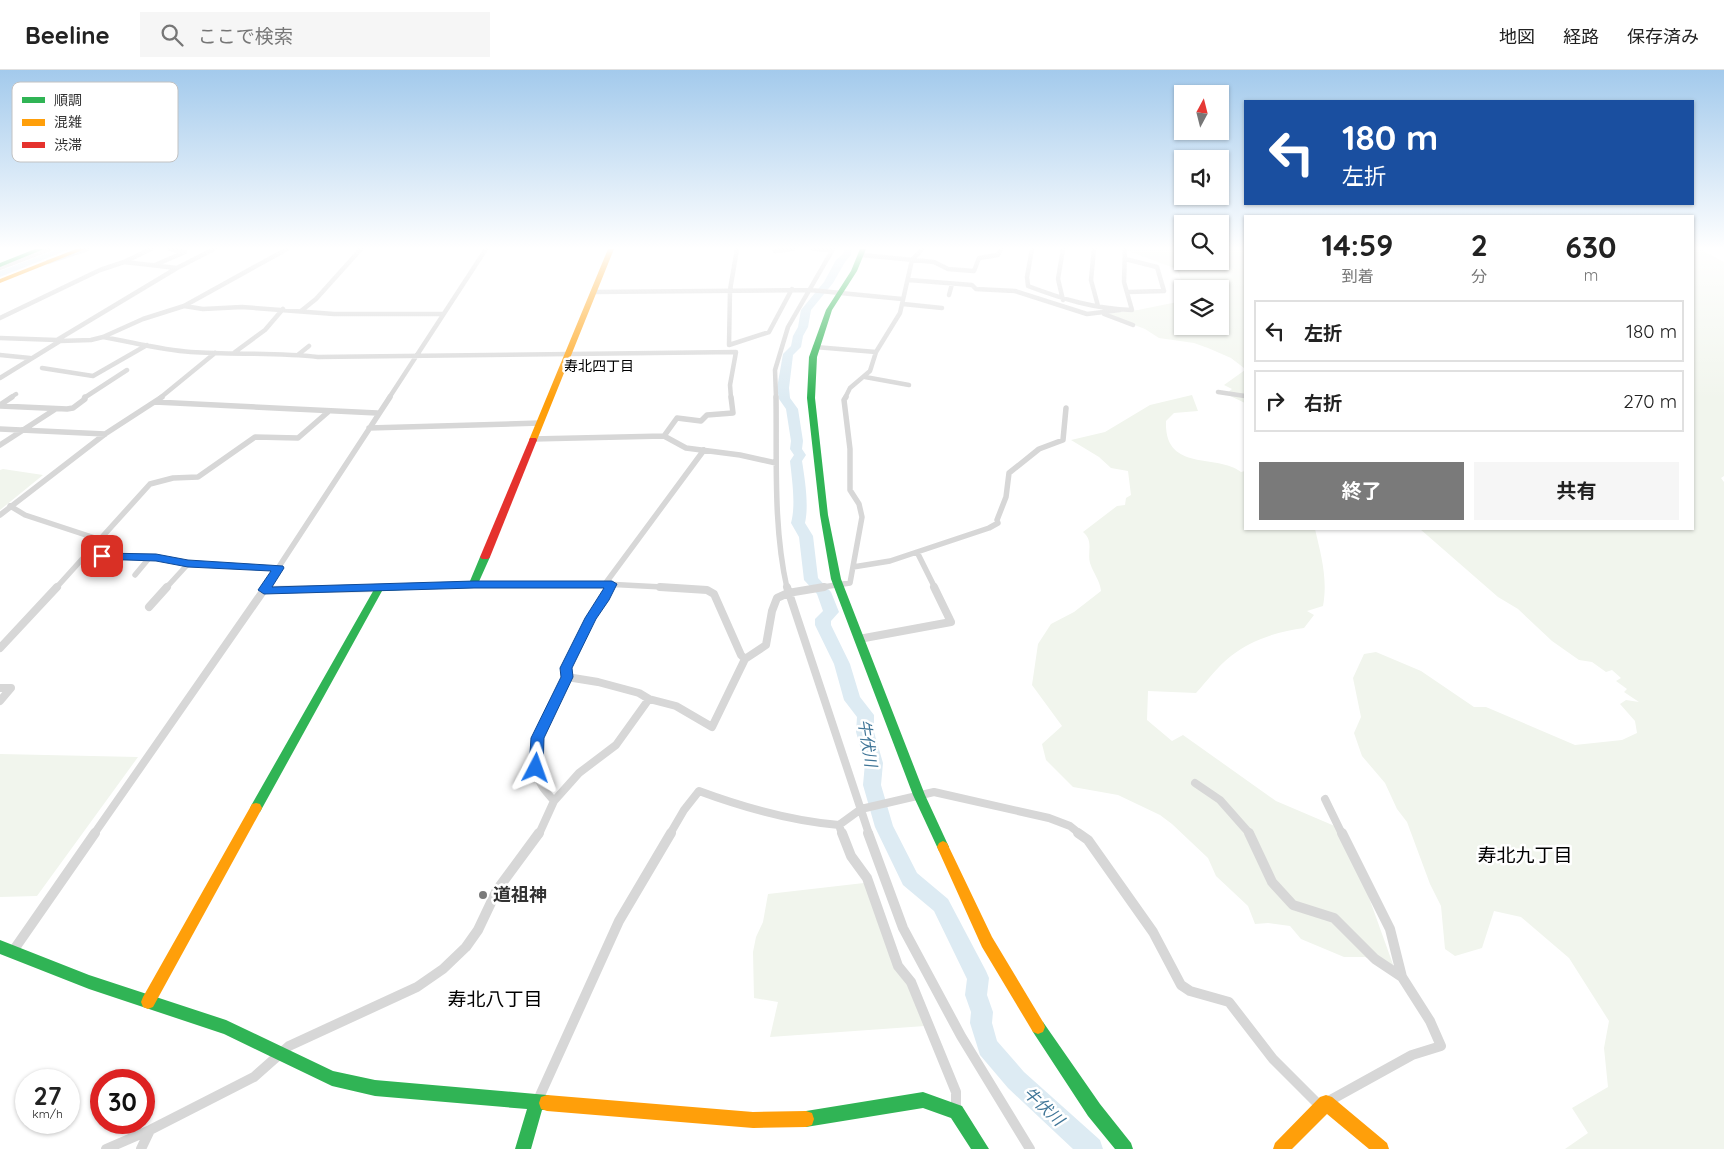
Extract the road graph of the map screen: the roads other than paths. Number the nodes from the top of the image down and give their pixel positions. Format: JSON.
{"nodes":[{"id":1,"x":39,"y":299,"type":"edge"},
{"id":2,"x":125,"y":299,"type":"edge"},
{"id":3,"x":197,"y":299,"type":"edge"},
{"id":4,"x":316,"y":299,"type":"edge"},
{"id":5,"x":453,"y":299,"type":"edge"},
{"id":6,"x":590,"y":299,"type":"edge"},
{"id":7,"x":730,"y":299,"type":"edge"},
{"id":8,"x":786,"y":299,"type":"edge"},
{"id":9,"x":805,"y":299,"type":"edge"},
{"id":10,"x":834,"y":299,"type":"edge"},
{"id":11,"x":883,"y":299,"type":"edge"},
{"id":12,"x":1041,"y":299,"type":"edge"},
{"id":13,"x":1096,"y":299,"type":"edge"},
{"id":14,"x":1130,"y":299,"type":"edge"},
{"id":15,"x":1063,"y":300,"type":"edge"},
{"id":16,"x":902,"y":302,"type":"junction"},
{"id":17,"x":184,"y":306,"type":"junction"},
{"id":18,"x":1098,"y":306,"type":"junction"},
{"id":19,"x":942,"y":308,"type":"dead end"},
{"id":20,"x":283,"y":309,"type":"junction"},
{"id":21,"x":1120,"y":310,"type":"junction"},
{"id":22,"x":301,"y":311,"type":"junction"},
{"id":23,"x":1101,"y":313,"type":"junction"},
{"id":24,"x":443,"y":314,"type":"junction"},
{"id":25,"x":0,"y":318,"type":"edge"},
{"id":26,"x":1133,"y":325,"type":"dead end"},
{"id":27,"x":102,"y":337,"type":"junction"},
{"id":28,"x":0,"y":338,"type":"edge"},
{"id":29,"x":13,"y":338,"type":"junction"},
{"id":30,"x":58,"y":340,"type":"junction"},
{"id":31,"x":2,"y":344,"type":"dead end"},
{"id":32,"x":147,"y":345,"type":"junction"},
{"id":33,"x":309,"y":346,"type":"dead end"},
{"id":34,"x":815,"y":347,"type":"junction"},
{"id":35,"x":235,"y":352,"type":"junction"},
{"id":36,"x":876,"y":352,"type":"junction"},
{"id":37,"x":215,"y":353,"type":"junction"},
{"id":38,"x":299,"y":354,"type":"junction"},
{"id":39,"x":568,"y":354,"type":"junction"},
{"id":40,"x":416,"y":355,"type":"junction"},
{"id":41,"x":0,"y":356,"type":"edge"},
{"id":42,"x":30,"y":358,"type":"junction"},
{"id":43,"x":42,"y":368,"type":"dead end"},
{"id":44,"x":127,"y":370,"type":"dead end"},
{"id":45,"x":865,"y":377,"type":"junction"},
{"id":46,"x":0,"y":378,"type":"edge"},
{"id":47,"x":909,"y":385,"type":"dead end"},
{"id":48,"x":1218,"y":392,"type":"dead end"},
{"id":49,"x":16,"y":394,"type":"dead end"},
{"id":50,"x":1244,"y":396,"type":"edge"},
{"id":51,"x":155,"y":402,"type":"junction"},
{"id":52,"x":0,"y":406,"type":"edge"},
{"id":53,"x":1066,"y":408,"type":"dead end"},
{"id":54,"x":54,"y":410,"type":"junction"},
{"id":55,"x":328,"y":412,"type":"junction"},
{"id":56,"x":377,"y":413,"type":"junction"},
{"id":57,"x":540,"y":422,"type":"junction"},
{"id":58,"x":0,"y":428,"type":"edge"},
{"id":59,"x":369,"y":428,"type":"junction"},
{"id":60,"x":23,"y":430,"type":"junction"},
{"id":61,"x":106,"y":434,"type":"junction"},
{"id":62,"x":664,"y":436,"type":"junction"},
{"id":63,"x":533,"y":439,"type":"junction"},
{"id":64,"x":0,"y":445,"type":"edge"},
{"id":65,"x":704,"y":450,"type":"junction"},
{"id":66,"x":776,"y":463,"type":"junction"},
{"id":67,"x":10,"y":506,"type":"junction"},
{"id":68,"x":0,"y":515,"type":"edge"},
{"id":69,"x":101,"y":540,"type":"junction"},
{"id":70,"x":917,"y":552,"type":"junction"},
{"id":71,"x":86,"y":556,"type":"junction"},
{"id":72,"x":150,"y":557,"type":"junction"},
{"id":73,"x":188,"y":564,"type":"junction"},
{"id":74,"x":853,"y":567,"type":"junction"},
{"id":75,"x":279,"y":568,"type":"junction"},
{"id":76,"x":135,"y":575,"type":"dead end"},
{"id":77,"x":474,"y":584,"type":"junction"},
{"id":78,"x":608,"y":584,"type":"junction"},
{"id":79,"x":835,"y":587,"type":"junction"},
{"id":80,"x":379,"y":588,"type":"junction"},
{"id":81,"x":264,"y":590,"type":"junction"},
{"id":82,"x":791,"y":593,"type":"junction"},
{"id":83,"x":149,"y":607,"type":"dead end"},
{"id":84,"x":859,"y":639,"type":"junction"},
{"id":85,"x":0,"y":648,"type":"edge"},
{"id":86,"x":745,"y":660,"type":"junction"},
{"id":87,"x":567,"y":677,"type":"junction"},
{"id":88,"x":0,"y":688,"type":"edge"},
{"id":89,"x":649,"y":699,"type":"junction"},
{"id":90,"x":0,"y":701,"type":"edge"},
{"id":91,"x":1195,"y":782,"type":"dead end"},
{"id":92,"x":915,"y":796,"type":"junction"},
{"id":93,"x":1325,"y":799,"type":"dead end"},
{"id":94,"x":554,"y":801,"type":"junction"},
{"id":95,"x":861,"y":809,"type":"junction"},
{"id":96,"x":839,"y":825,"type":"junction"},
{"id":97,"x":0,"y":947,"type":"edge"},
{"id":98,"x":13,"y":951,"type":"junction"},
{"id":99,"x":1402,"y":977,"type":"junction"},
{"id":100,"x":148,"y":1002,"type":"junction"},
{"id":101,"x":281,"y":1054,"type":"junction"},
{"id":102,"x":537,"y":1102,"type":"junction"},
{"id":103,"x":1324,"y":1105,"type":"junction"},
{"id":104,"x":956,"y":1112,"type":"junction"},
{"id":105,"x":155,"y":1127,"type":"edge"},
{"id":106,"x":141,"y":1134,"type":"edge"},
{"id":107,"x":148,"y":1134,"type":"edge"},
{"id":108,"x":980,"y":1148,"type":"edge"},
{"id":109,"x":106,"y":1149,"type":"edge"},
{"id":110,"x":141,"y":1149,"type":"edge"},
{"id":111,"x":523,"y":1149,"type":"edge"},
{"id":112,"x":1030,"y":1149,"type":"edge"},
{"id":113,"x":1125,"y":1149,"type":"edge"},
{"id":114,"x":1280,"y":1149,"type":"edge"},
{"id":115,"x":1381,"y":1149,"type":"edge"}],
"edges":[{"from":1,"to":25,"type":"street"},
{"from":2,"to":30,"type":"street"},
{"from":3,"to":17,"type":"street"},
{"from":4,"to":22,"type":"street"},
{"from":5,"to":24,"type":"street"},
{"from":6,"to":39,"type":"street"},
{"from":7,"to":8,"type":"street"},
{"from":9,"to":66,"type":"street"},
{"from":10,"to":34,"type":"street"},
{"from":11,"to":16,"type":"street"},
{"from":12,"to":23,"type":"street"},
{"from":13,"to":18,"type":"street"},
{"from":14,"to":21,"type":"street"},
{"from":15,"to":18,"type":"street"},
{"from":16,"to":19,"type":"street"},
{"from":16,"to":36,"type":"street"},
{"from":17,"to":20,"type":"street"},
{"from":17,"to":27,"type":"street"},
{"from":18,"to":21,"type":"street"},
{"from":20,"to":22,"type":"street"},
{"from":20,"to":35,"type":"street"},
{"from":21,"to":23,"type":"street"},
{"from":22,"to":24,"type":"street"},
{"from":23,"to":26,"type":"street"},
{"from":24,"to":40,"type":"street"},
{"from":27,"to":30,"type":"street"},
{"from":27,"to":32,"type":"street"},
{"from":28,"to":29,"type":"street"},
{"from":29,"to":30,"type":"street"},
{"from":29,"to":31,"type":"street"},
{"from":30,"to":42,"type":"street"},
{"from":32,"to":37,"type":"street"},
{"from":32,"to":43,"type":"street"},
{"from":33,"to":38,"type":"street"},
{"from":34,"to":36,"type":"street"},
{"from":34,"to":79,"type":"street"},
{"from":35,"to":37,"type":"street"},
{"from":35,"to":38,"type":"street"},
{"from":36,"to":45,"type":"street"},
{"from":37,"to":51,"type":"street"},
{"from":38,"to":40,"type":"street"},
{"from":39,"to":40,"type":"street"},
{"from":39,"to":57,"type":"street"},
{"from":39,"to":62,"type":"street"},
{"from":40,"to":56,"type":"street"},
{"from":41,"to":42,"type":"street"},
{"from":42,"to":46,"type":"street"},
{"from":44,"to":54,"type":"street"},
{"from":45,"to":47,"type":"street"},
{"from":45,"to":74,"type":"street"},
{"from":48,"to":50,"type":"street"},
{"from":49,"to":52,"type":"street"},
{"from":51,"to":55,"type":"street"},
{"from":51,"to":61,"type":"street"},
{"from":52,"to":54,"type":"street"},
{"from":53,"to":70,"type":"street"},
{"from":54,"to":60,"type":"street"},
{"from":55,"to":56,"type":"street"},
{"from":55,"to":69,"type":"street"},
{"from":56,"to":59,"type":"street"},
{"from":57,"to":59,"type":"street"},
{"from":57,"to":63,"type":"street"},
{"from":58,"to":60,"type":"street"},
{"from":59,"to":75,"type":"street"},
{"from":60,"to":61,"type":"street"},
{"from":60,"to":64,"type":"street"},
{"from":61,"to":67,"type":"street"},
{"from":62,"to":63,"type":"street"},
{"from":62,"to":65,"type":"street"},
{"from":63,"to":77,"type":"street"},
{"from":65,"to":66,"type":"street"},
{"from":65,"to":78,"type":"street"},
{"from":66,"to":82,"type":"street"},
{"from":67,"to":68,"type":"street"},
{"from":67,"to":69,"type":"street"},
{"from":69,"to":71,"type":"street"},
{"from":70,"to":74,"type":"street"},
{"from":70,"to":84,"type":"street"},
{"from":71,"to":72,"type":"street"},
{"from":71,"to":85,"type":"street"},
{"from":72,"to":73,"type":"street"},
{"from":72,"to":76,"type":"street"},
{"from":73,"to":75,"type":"street"},
{"from":73,"to":83,"type":"street"},
{"from":74,"to":79,"type":"street"},
{"from":75,"to":81,"type":"street"},
{"from":77,"to":78,"type":"street"},
{"from":77,"to":80,"type":"street"},
{"from":78,"to":86,"type":"street"},
{"from":78,"to":87,"type":"street"},
{"from":79,"to":82,"type":"street"},
{"from":79,"to":84,"type":"street"},
{"from":80,"to":81,"type":"street"},
{"from":80,"to":100,"type":"street"},
{"from":81,"to":98,"type":"street"},
{"from":82,"to":86,"type":"street"},
{"from":82,"to":95,"type":"street"},
{"from":84,"to":92,"type":"street"},
{"from":86,"to":89,"type":"street"},
{"from":87,"to":89,"type":"street"},
{"from":87,"to":94,"type":"street"},
{"from":88,"to":90,"type":"street"},
{"from":89,"to":94,"type":"street"},
{"from":91,"to":99,"type":"street"},
{"from":92,"to":95,"type":"street"},
{"from":92,"to":103,"type":"street"},
{"from":92,"to":113,"type":"street"},
{"from":93,"to":99,"type":"street"},
{"from":94,"to":101,"type":"street"},
{"from":95,"to":96,"type":"street"},
{"from":95,"to":112,"type":"street"},
{"from":96,"to":102,"type":"street"},
{"from":96,"to":104,"type":"street"},
{"from":97,"to":98,"type":"street"},
{"from":98,"to":100,"type":"street"},
{"from":99,"to":103,"type":"street"},
{"from":100,"to":101,"type":"street"},
{"from":101,"to":102,"type":"street"},
{"from":101,"to":105,"type":"street"},
{"from":102,"to":104,"type":"street"},
{"from":102,"to":111,"type":"street"},
{"from":103,"to":114,"type":"street"},
{"from":103,"to":115,"type":"street"},
{"from":104,"to":108,"type":"street"},
{"from":106,"to":109,"type":"street"},
{"from":107,"to":110,"type":"street"}]}
